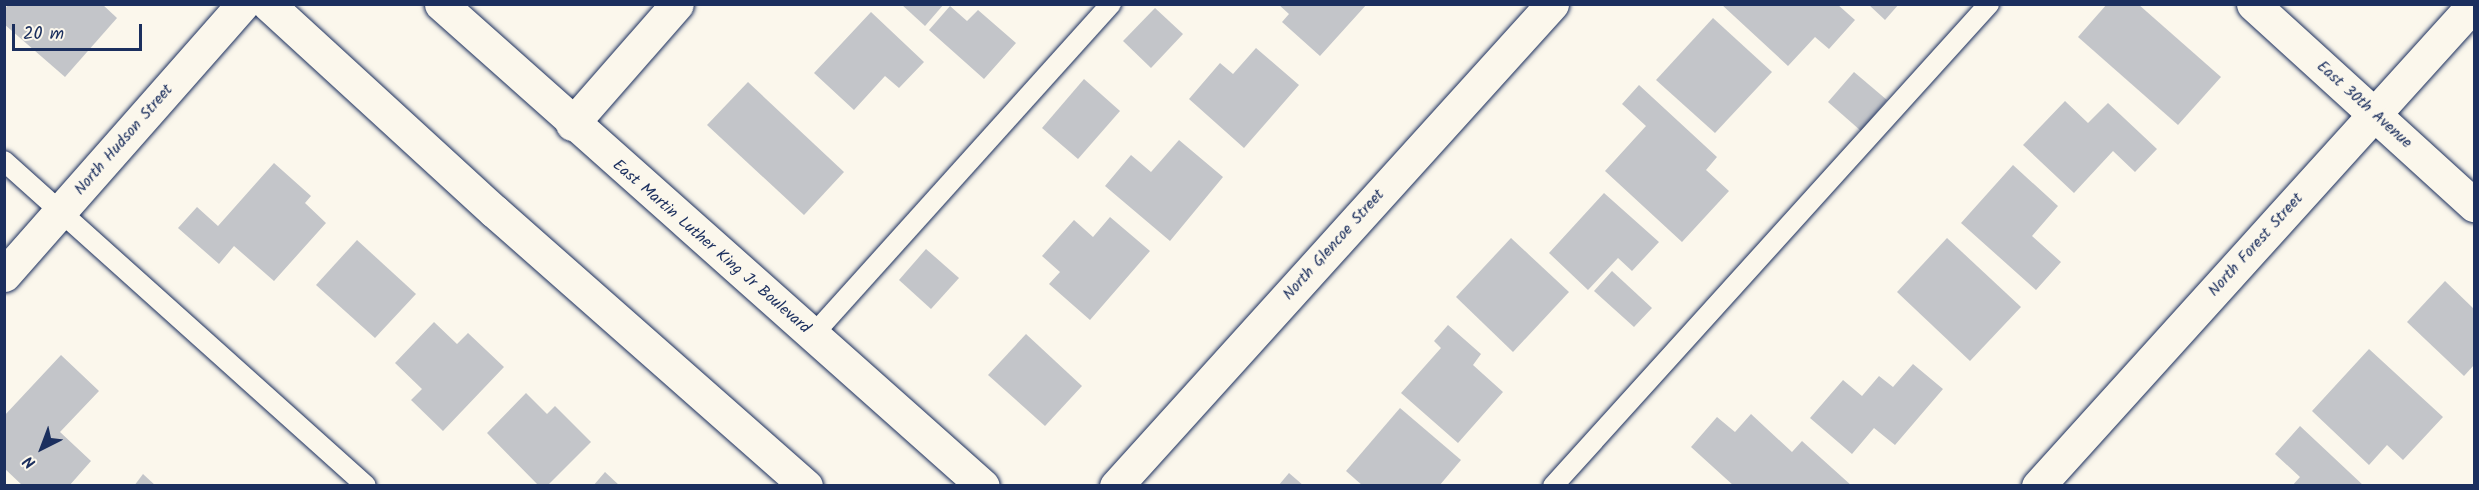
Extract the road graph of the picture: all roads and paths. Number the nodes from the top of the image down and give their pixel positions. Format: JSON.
{"nodes":[{"id":1,"x":243,"y":4,"type":"edge"},
{"id":2,"x":268,"y":4,"type":"edge"},
{"id":3,"x":441,"y":4,"type":"edge"},
{"id":4,"x":677,"y":4,"type":"edge"},
{"id":5,"x":1111,"y":4,"type":"edge"},
{"id":6,"x":1552,"y":4,"type":"edge"},
{"id":7,"x":1989,"y":4,"type":"edge"},
{"id":8,"x":2253,"y":4,"type":"edge"},
{"id":9,"x":2474,"y":4,"type":"edge"},
{"id":10,"x":2374,"y":115,"type":"junction"},
{"id":11,"x":572,"y":124,"type":"junction"},
{"id":12,"x":4,"y":160,"type":"edge"},
{"id":13,"x":2475,"y":205,"type":"edge"},
{"id":14,"x":61,"y":211,"type":"junction"},
{"id":15,"x":4,"y":274,"type":"edge"},
{"id":16,"x":812,"y":336,"type":"junction"},
{"id":17,"x":366,"y":486,"type":"edge"},
{"id":18,"x":806,"y":486,"type":"edge"},
{"id":19,"x":983,"y":486,"type":"edge"},
{"id":20,"x":1116,"y":486,"type":"edge"},
{"id":21,"x":1553,"y":486,"type":"edge"},
{"id":22,"x":2038,"y":486,"type":"edge"}],
"edges":[{"from":1,"to":14,"type":"street","name":"North Hudson Street"},
{"from":2,"to":18,"type":"street"},
{"from":3,"to":11,"type":"street","name":"East Martin Luther King Jr Boulevard"},
{"from":4,"to":11,"type":"street"},
{"from":5,"to":16,"type":"lane"},
{"from":6,"to":20,"type":"street","name":"North Glencoe Street"},
{"from":7,"to":21,"type":"lane"},
{"from":8,"to":10,"type":"street","name":"East 30th Avenue"},
{"from":9,"to":10,"type":"street","name":"North Forest Street"},
{"from":10,"to":13,"type":"street","name":"East 30th Avenue"},
{"from":10,"to":22,"type":"street","name":"North Forest Street"},
{"from":11,"to":16,"type":"street","name":"East Martin Luther King Jr Boulevard"},
{"from":12,"to":14,"type":"lane"},
{"from":14,"to":15,"type":"street","name":"North Hudson Street"},
{"from":14,"to":17,"type":"lane"},
{"from":16,"to":19,"type":"street","name":"East Martin Luther King Jr Boulevard"}]}
